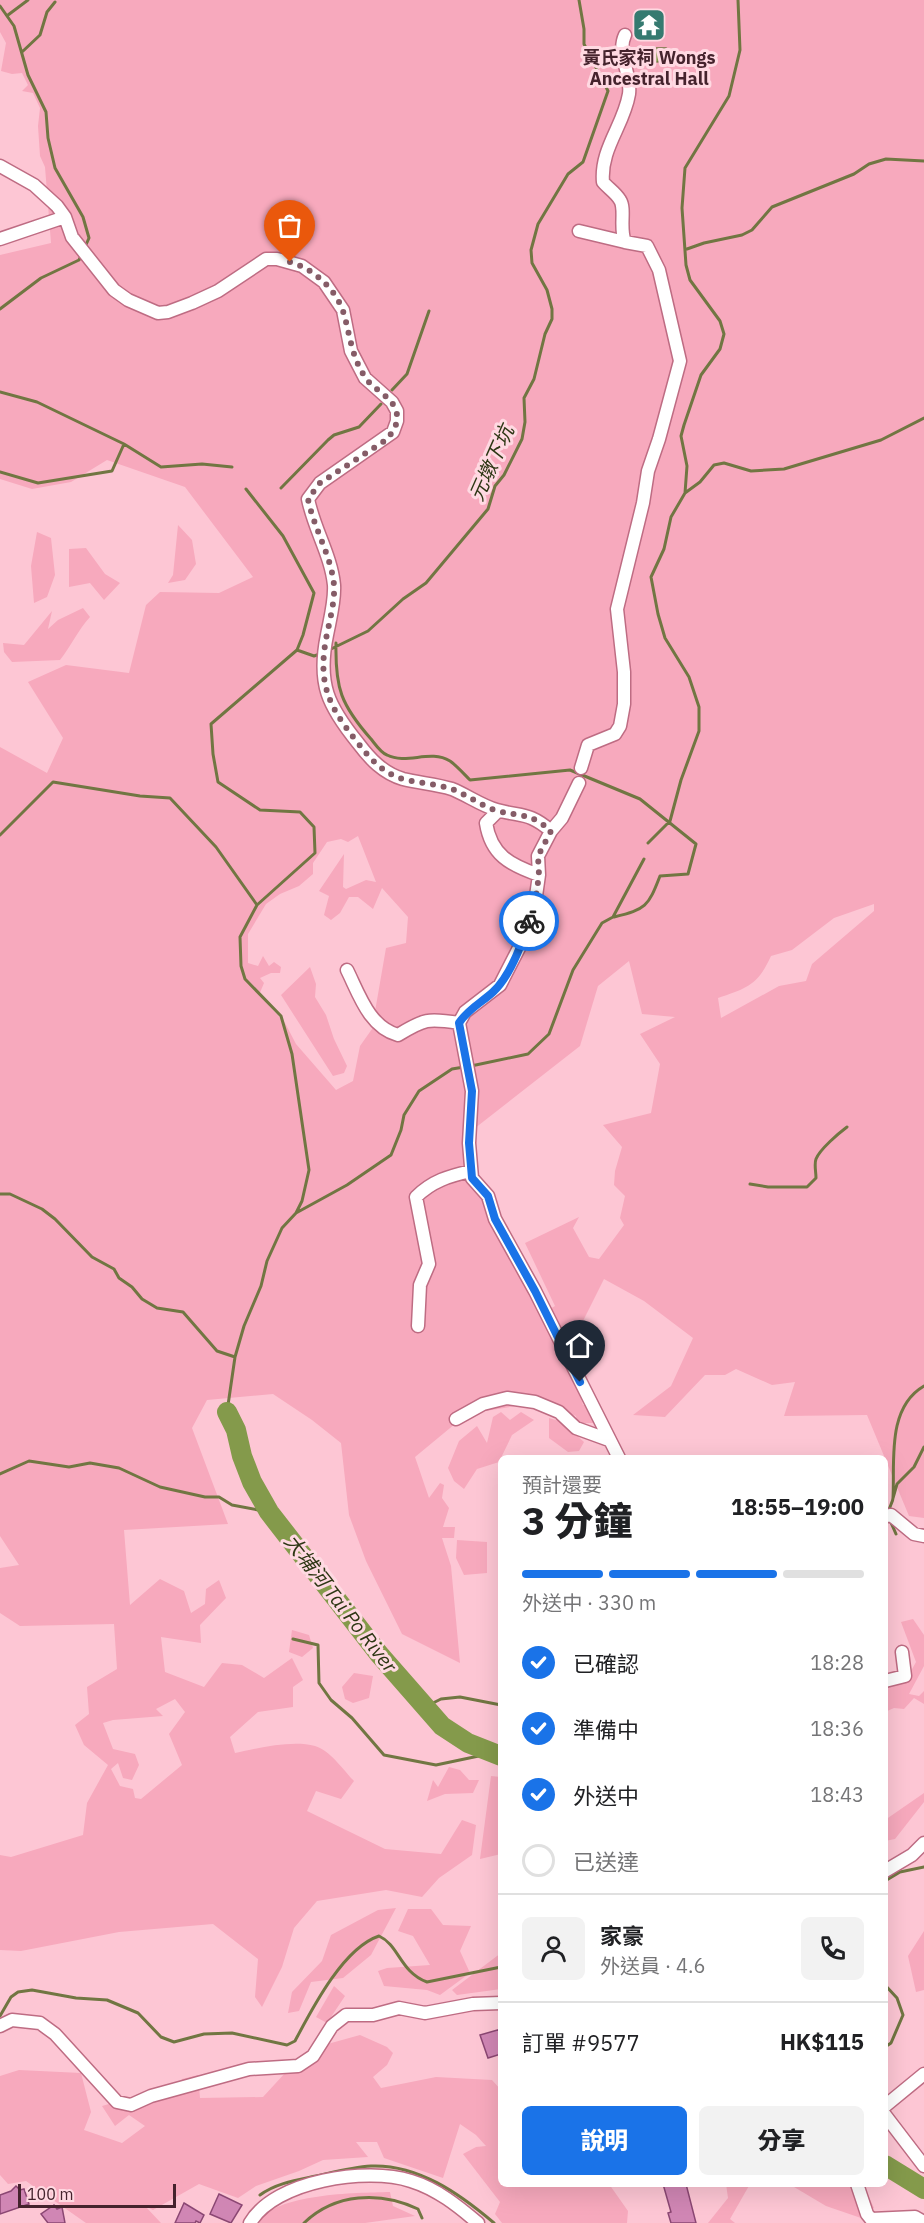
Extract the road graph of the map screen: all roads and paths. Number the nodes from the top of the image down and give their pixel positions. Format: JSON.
{"nodes":[{"id":1,"x":625,"y":35,"type":"dead end"},
{"id":2,"x":0,"y":166,"type":"edge"},
{"id":3,"x":65,"y":217,"type":"junction"},
{"id":4,"x":579,"y":231,"type":"dead end"},
{"id":5,"x":0,"y":239,"type":"edge"},
{"id":6,"x":625,"y":242,"type":"junction"},
{"id":7,"x":581,"y":768,"type":"dead end"},
{"id":8,"x":579,"y":783,"type":"dead end"},
{"id":9,"x":498,"y":811,"type":"junction"},
{"id":10,"x":551,"y":831,"type":"junction"},
{"id":11,"x":539,"y":875,"type":"junction"},
{"id":12,"x":347,"y":970,"type":"dead end"},
{"id":13,"x":459,"y":1023,"type":"junction"},
{"id":14,"x":471,"y":1171,"type":"junction"},
{"id":15,"x":418,"y":1326,"type":"dead end"},
{"id":16,"x":456,"y":1419,"type":"dead end"},
{"id":17,"x":609,"y":1440,"type":"junction"},
{"id":18,"x":617,"y":1455,"type":"edge"},
{"id":19,"x":888,"y":1515,"type":"edge"},
{"id":20,"x":924,"y":1536,"type":"edge"},
{"id":21,"x":902,"y":1652,"type":"dead end"},
{"id":22,"x":888,"y":1680,"type":"edge"},
{"id":23,"x":924,"y":1843,"type":"edge"},
{"id":24,"x":888,"y":1869,"type":"edge"},
{"id":25,"x":498,"y":2003,"type":"edge"},
{"id":26,"x":0,"y":2026,"type":"edge"},
{"id":27,"x":924,"y":2074,"type":"edge"},
{"id":28,"x":888,"y":2104,"type":"edge"},
{"id":29,"x":888,"y":2119,"type":"edge"},
{"id":30,"x":924,"y":2166,"type":"edge"},
{"id":31,"x":858,"y":2187,"type":"edge"},
{"id":32,"x":924,"y":2222,"type":"edge"},
{"id":33,"x":250,"y":2223,"type":"edge"},
{"id":34,"x":478,"y":2223,"type":"edge"}],
"edges":[{"from":1,"to":6,"type":"street"},
{"from":2,"to":3,"type":"street"},
{"from":3,"to":5,"type":"street"},
{"from":3,"to":9,"type":"street"},
{"from":4,"to":6,"type":"street"},
{"from":6,"to":7,"type":"street"},
{"from":8,"to":10,"type":"street"},
{"from":9,"to":10,"type":"street"},
{"from":9,"to":11,"type":"street"},
{"from":10,"to":11,"type":"street"},
{"from":11,"to":13,"type":"street"},
{"from":12,"to":13,"type":"street"},
{"from":13,"to":14,"type":"street"},
{"from":14,"to":15,"type":"street"},
{"from":14,"to":17,"type":"street"},
{"from":16,"to":17,"type":"street"},
{"from":17,"to":18,"type":"street"},
{"from":19,"to":20,"type":"street"},
{"from":21,"to":22,"type":"street"},
{"from":23,"to":24,"type":"street"},
{"from":25,"to":26,"type":"street"},
{"from":27,"to":28,"type":"street"},
{"from":29,"to":30,"type":"street"},
{"from":31,"to":32,"type":"street"},
{"from":33,"to":34,"type":"street"}]}
